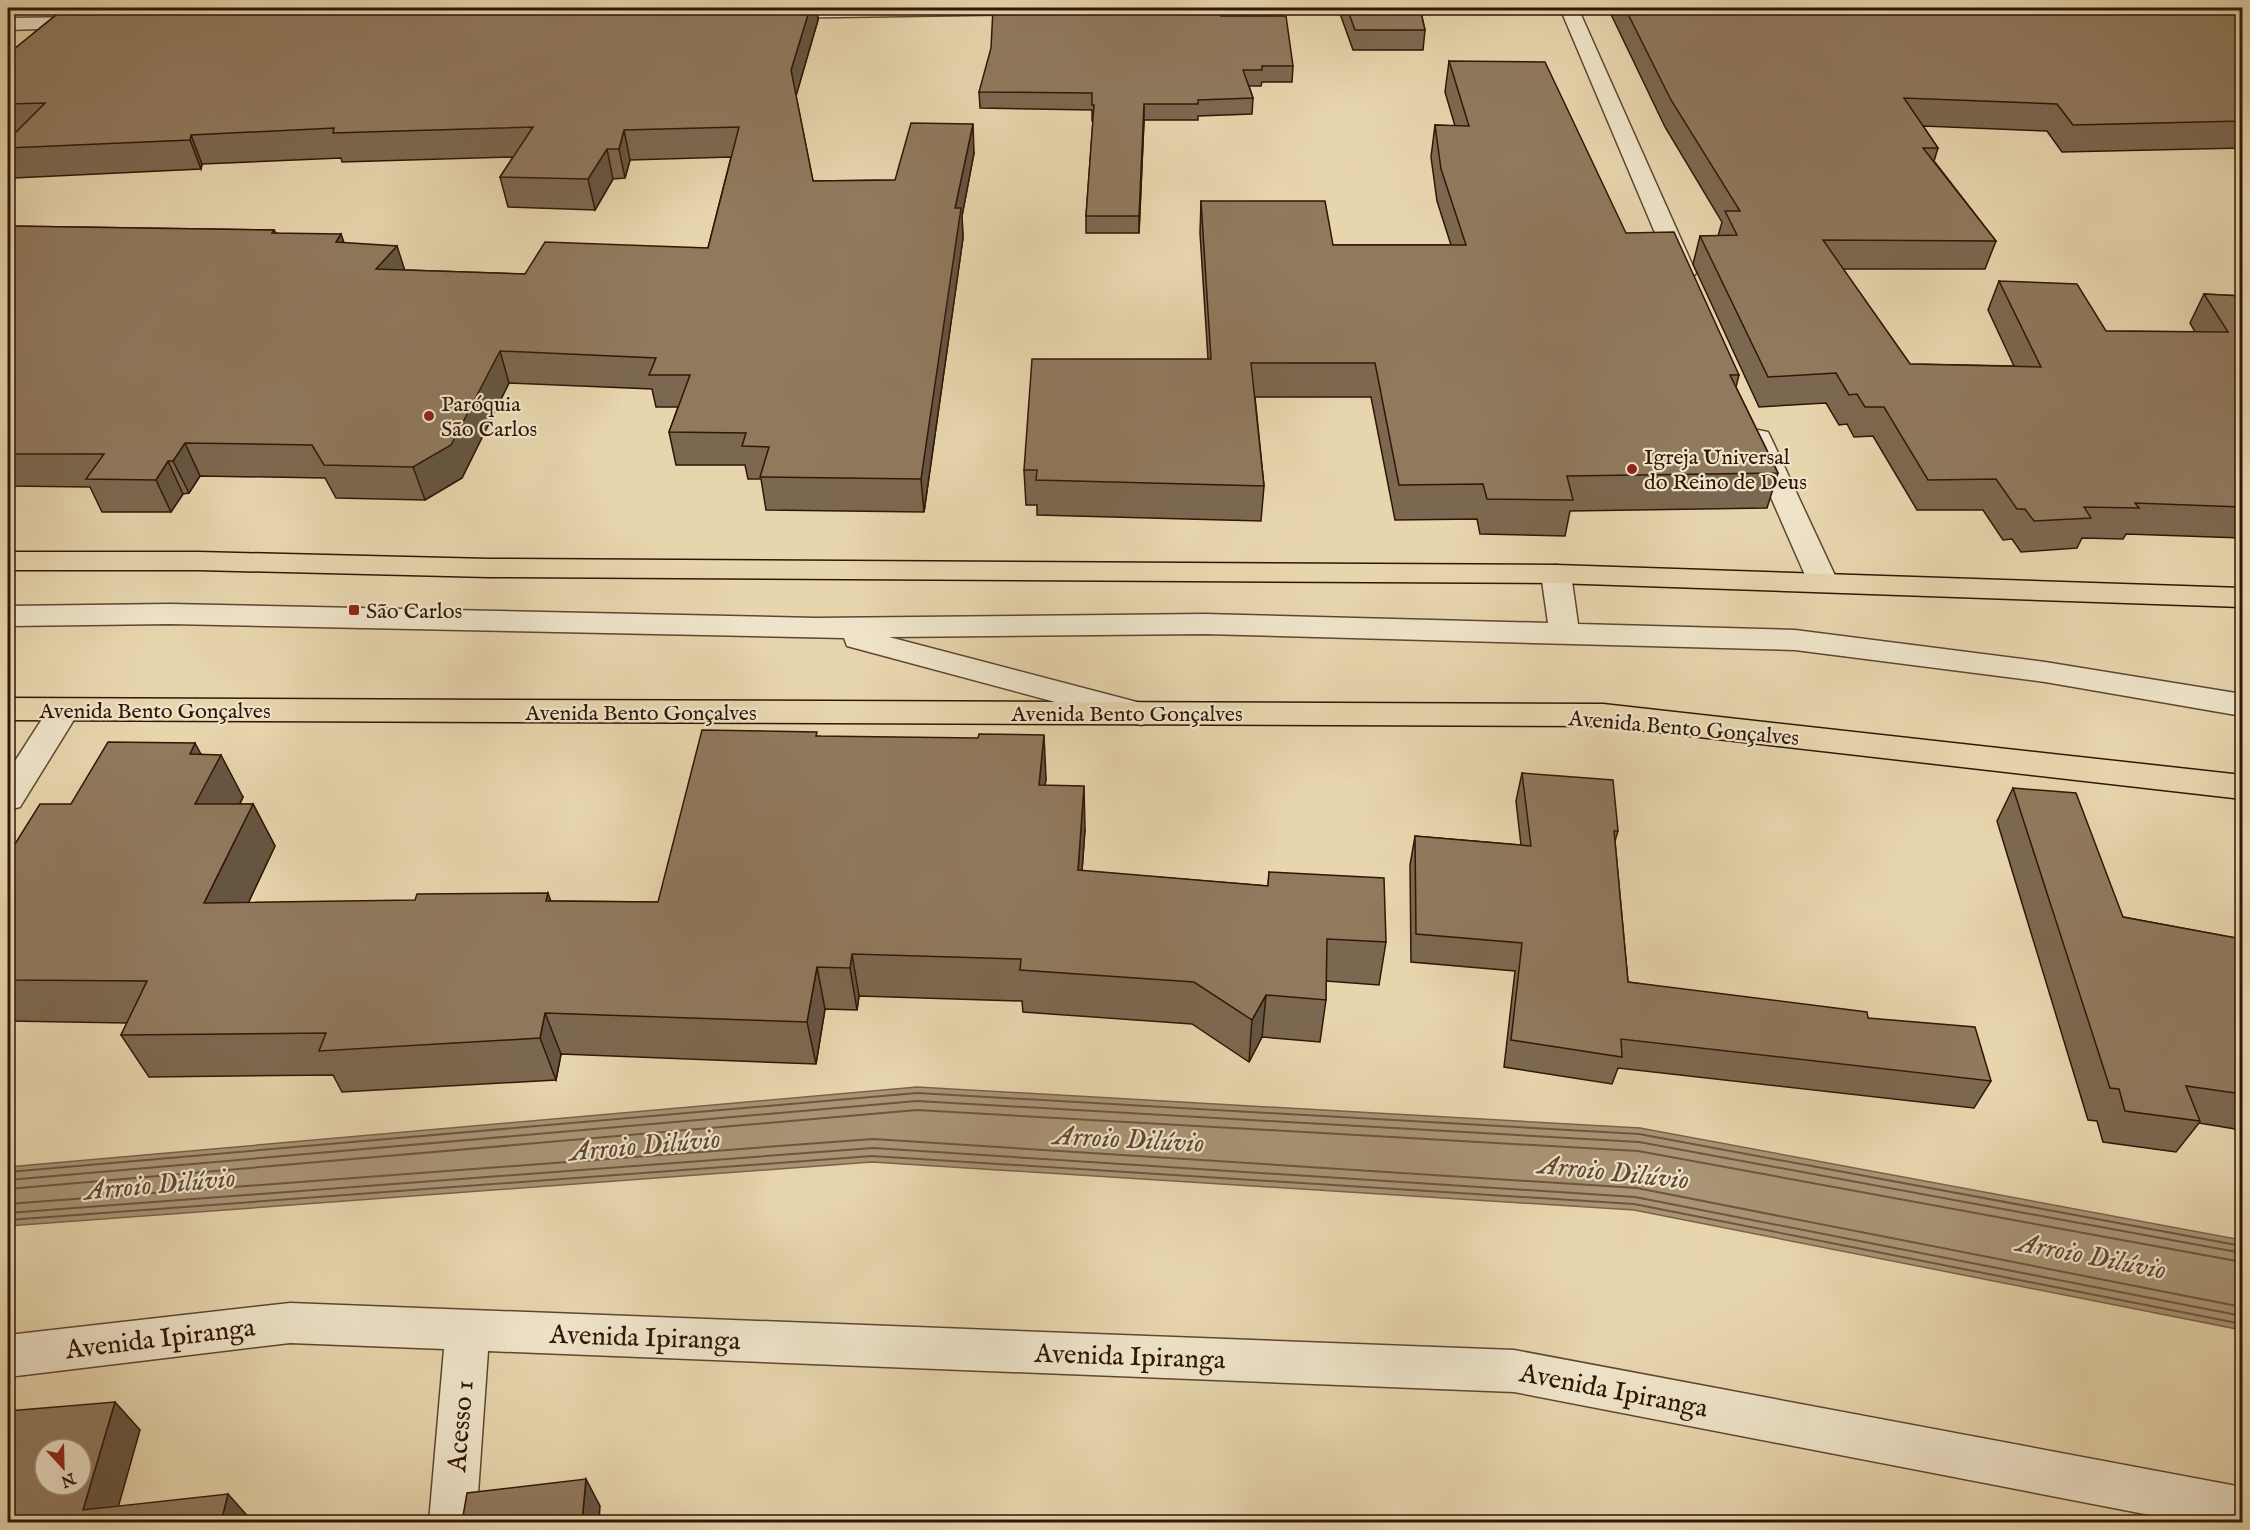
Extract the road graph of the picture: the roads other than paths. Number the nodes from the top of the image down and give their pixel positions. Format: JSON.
{"nodes":[{"id":1,"x":1035,"y":8,"type":"edge"},
{"id":2,"x":1569,"y":8,"type":"edge"},
{"id":3,"x":748,"y":12,"type":"edge"},
{"id":4,"x":115,"y":22,"type":"edge"},
{"id":5,"x":8,"y":24,"type":"edge"},
{"id":6,"x":1692,"y":292,"type":"edge"},
{"id":7,"x":1751,"y":421,"type":"edge"},
{"id":8,"x":8,"y":561,"type":"edge"},
{"id":9,"x":1556,"y":573,"type":"junction"},
{"id":10,"x":1823,"y":582,"type":"junction"},
{"id":11,"x":2242,"y":598,"type":"edge"},
{"id":12,"x":8,"y":616,"type":"edge"},
{"id":13,"x":816,"y":628,"type":"junction"},
{"id":14,"x":1564,"y":633,"type":"junction"},
{"id":15,"x":2242,"y":705,"type":"edge"},
{"id":16,"x":8,"y":709,"type":"edge"},
{"id":17,"x":64,"y":710,"type":"junction"},
{"id":18,"x":1142,"y":714,"type":"junction"},
{"id":19,"x":2242,"y":787,"type":"edge"},
{"id":20,"x":8,"y":798,"type":"edge"},
{"id":21,"x":468,"y":1330,"type":"junction"},
{"id":22,"x":8,"y":1356,"type":"edge"},
{"id":23,"x":2242,"y":1510,"type":"edge"},
{"id":24,"x":452,"y":1522,"type":"edge"}],
"edges":[{"from":1,"to":3,"type":"street"},
{"from":2,"to":6,"type":"street"},
{"from":4,"to":5,"type":"street"},
{"from":7,"to":10,"type":"street"},
{"from":8,"to":9,"type":"main road"},
{"from":9,"to":10,"type":"main road"},
{"from":9,"to":14,"type":"street"},
{"from":10,"to":11,"type":"main road"},
{"from":12,"to":13,"type":"street"},
{"from":13,"to":14,"type":"street"},
{"from":13,"to":18,"type":"street"},
{"from":14,"to":15,"type":"street"},
{"from":16,"to":17,"type":"main road","name":"Avenida Bento Gonçalves"},
{"from":17,"to":18,"type":"main road","name":"Avenida Bento Gonçalves"},
{"from":17,"to":20,"type":"street"},
{"from":18,"to":19,"type":"main road","name":"Avenida Bento Gonçalves"},
{"from":21,"to":22,"type":"street","name":"Avenida Ipiranga"},
{"from":21,"to":23,"type":"street","name":"Avenida Ipiranga"},
{"from":21,"to":24,"type":"street","name":"Acesso 1"}]}
